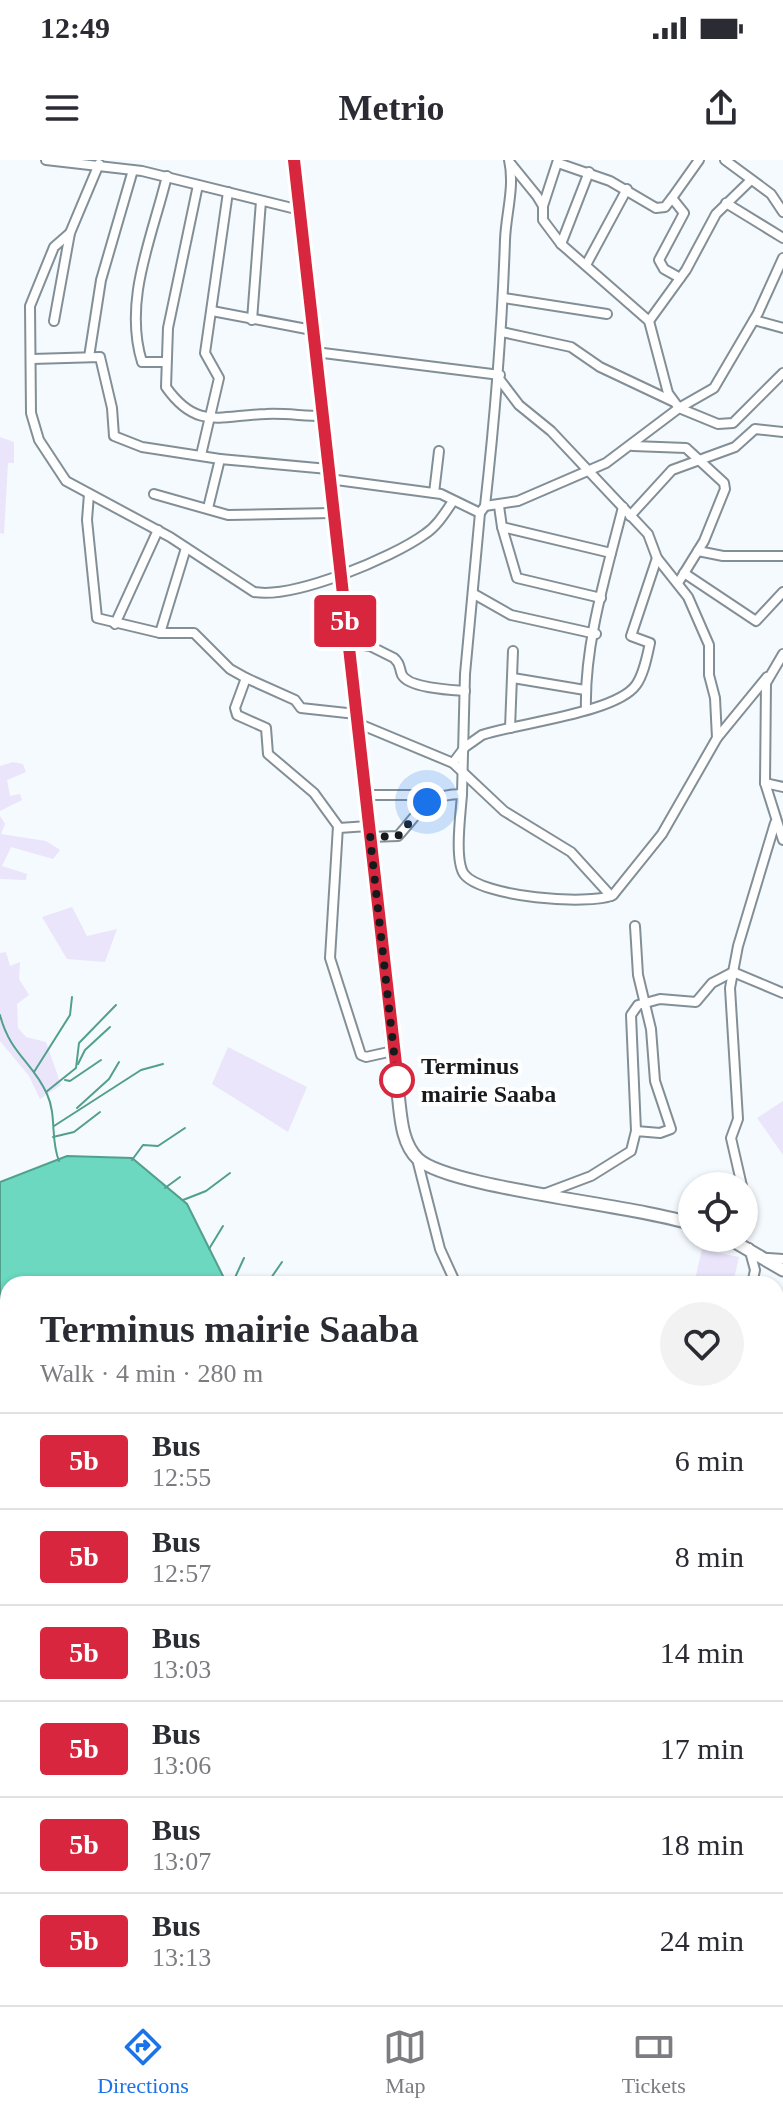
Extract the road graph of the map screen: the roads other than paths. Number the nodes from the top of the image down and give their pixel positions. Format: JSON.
{"nodes":[{"id":1,"x":46,"y":160,"type":"edge"},
{"id":2,"x":294,"y":160,"type":"edge"},
{"id":3,"x":699,"y":160,"type":"edge"},
{"id":4,"x":558,"y":161,"type":"edge"},
{"id":5,"x":728,"y":161,"type":"edge"},
{"id":6,"x":511,"y":162,"type":"edge"},
{"id":7,"x":99,"y":164,"type":"junction"},
{"id":8,"x":133,"y":170,"type":"junction"},
{"id":9,"x":589,"y":172,"type":"junction"},
{"id":10,"x":167,"y":176,"type":"junction"},
{"id":11,"x":751,"y":180,"type":"junction"},
{"id":12,"x":198,"y":185,"type":"junction"},
{"id":13,"x":627,"y":189,"type":"junction"},
{"id":14,"x":228,"y":192,"type":"junction"},
{"id":15,"x":672,"y":198,"type":"junction"},
{"id":16,"x":261,"y":201,"type":"junction"},
{"id":17,"x":726,"y":203,"type":"junction"},
{"id":18,"x":543,"y":206,"type":"junction"},
{"id":19,"x":300,"y":210,"type":"junction"},
{"id":20,"x":783,"y":212,"type":"edge"},
{"id":21,"x":70,"y":233,"type":"junction"},
{"id":22,"x":783,"y":238,"type":"edge"},
{"id":23,"x":561,"y":244,"type":"junction"},
{"id":24,"x":783,"y":258,"type":"edge"},
{"id":25,"x":586,"y":265,"type":"junction"},
{"id":26,"x":680,"y":278,"type":"junction"},
{"id":27,"x":504,"y":298,"type":"junction"},
{"id":28,"x":212,"y":311,"type":"junction"},
{"id":29,"x":607,"y":314,"type":"dead end"},
{"id":30,"x":252,"y":320,"type":"junction"},
{"id":31,"x":754,"y":320,"type":"junction"},
{"id":32,"x":54,"y":321,"type":"dead end"},
{"id":33,"x":649,"y":321,"type":"junction"},
{"id":34,"x":783,"y":328,"type":"edge"},
{"id":35,"x":312,"y":330,"type":"junction"},
{"id":36,"x":502,"y":332,"type":"junction"},
{"id":37,"x":315,"y":352,"type":"junction"},
{"id":38,"x":89,"y":357,"type":"junction"},
{"id":39,"x":32,"y":359,"type":"junction"},
{"id":40,"x":164,"y":362,"type":"junction"},
{"id":41,"x":783,"y":373,"type":"edge"},
{"id":42,"x":500,"y":378,"type":"junction"},
{"id":43,"x":778,"y":384,"type":"edge"},
{"id":44,"x":676,"y":405,"type":"junction"},
{"id":45,"x":322,"y":416,"type":"junction"},
{"id":46,"x":207,"y":418,"type":"junction"},
{"id":47,"x":783,"y":432,"type":"edge"},
{"id":48,"x":633,"y":446,"type":"junction"},
{"id":49,"x":439,"y":451,"type":"dead end"},
{"id":50,"x":201,"y":455,"type":"junction"},
{"id":51,"x":698,"y":458,"type":"junction"},
{"id":52,"x":220,"y":459,"type":"junction"},
{"id":53,"x":587,"y":470,"type":"junction"},
{"id":54,"x":329,"y":474,"type":"junction"},
{"id":55,"x":434,"y":493,"type":"junction"},
{"id":56,"x":89,"y":494,"type":"junction"},
{"id":57,"x":154,"y":494,"type":"dead end"},
{"id":58,"x":453,"y":501,"type":"junction"},
{"id":59,"x":499,"y":506,"type":"junction"},
{"id":60,"x":623,"y":507,"type":"junction"},
{"id":61,"x":208,"y":508,"type":"junction"},
{"id":62,"x":482,"y":509,"type":"junction"},
{"id":63,"x":333,"y":513,"type":"junction"},
{"id":64,"x":630,"y":516,"type":"junction"},
{"id":65,"x":502,"y":527,"type":"junction"},
{"id":66,"x":158,"y":530,"type":"junction"},
{"id":67,"x":186,"y":548,"type":"junction"},
{"id":68,"x":698,"y":551,"type":"junction"},
{"id":69,"x":611,"y":553,"type":"junction"},
{"id":70,"x":783,"y":556,"type":"edge"},
{"id":71,"x":657,"y":558,"type":"junction"},
{"id":72,"x":340,"y":573,"type":"junction"},
{"id":73,"x":684,"y":573,"type":"junction"},
{"id":74,"x":678,"y":583,"type":"junction"},
{"id":75,"x":783,"y":592,"type":"edge"},
{"id":76,"x":474,"y":594,"type":"junction"},
{"id":77,"x":601,"y":598,"type":"junction"},
{"id":78,"x":115,"y":624,"type":"junction"},
{"id":79,"x":160,"y":633,"type":"junction"},
{"id":80,"x":596,"y":634,"type":"junction"},
{"id":81,"x":347,"y":642,"type":"junction"},
{"id":82,"x":513,"y":651,"type":"dead end"},
{"id":83,"x":783,"y":654,"type":"edge"},
{"id":84,"x":769,"y":675,"type":"junction"},
{"id":85,"x":246,"y":678,"type":"junction"},
{"id":86,"x":513,"y":678,"type":"junction"},
{"id":87,"x":585,"y":690,"type":"junction"},
{"id":88,"x":465,"y":691,"type":"junction"},
{"id":89,"x":586,"y":709,"type":"junction"},
{"id":90,"x":356,"y":719,"type":"junction"},
{"id":91,"x":510,"y":728,"type":"junction"},
{"id":92,"x":717,"y":738,"type":"junction"},
{"id":93,"x":465,"y":747,"type":"junction"},
{"id":94,"x":453,"y":763,"type":"junction"},
{"id":95,"x":464,"y":771,"type":"junction"},
{"id":96,"x":765,"y":783,"type":"junction"},
{"id":97,"x":783,"y":787,"type":"edge"},
{"id":98,"x":462,"y":794,"type":"junction"},
{"id":99,"x":365,"y":795,"type":"junction"},
{"id":100,"x":439,"y":795,"type":"junction"},
{"id":101,"x":775,"y":823,"type":"junction"},
{"id":102,"x":339,"y":828,"type":"junction"},
{"id":103,"x":369,"y":831,"type":"junction"},
{"id":104,"x":783,"y":840,"type":"edge"},
{"id":105,"x":611,"y":896,"type":"junction"},
{"id":106,"x":635,"y":926,"type":"dead end"},
{"id":107,"x":733,"y":972,"type":"junction"},
{"id":108,"x":783,"y":993,"type":"edge"},
{"id":109,"x":642,"y":1001,"type":"junction"},
{"id":110,"x":393,"y":1051,"type":"junction"},
{"id":111,"x":636,"y":1131,"type":"junction"},
{"id":112,"x":417,"y":1159,"type":"junction"},
{"id":113,"x":739,"y":1172,"type":"edge"},
{"id":114,"x":546,"y":1193,"type":"junction"},
{"id":115,"x":678,"y":1220,"type":"edge"},
{"id":116,"x":758,"y":1251,"type":"edge"},
{"id":117,"x":748,"y":1252,"type":"edge"},
{"id":118,"x":768,"y":1258,"type":"junction"},
{"id":119,"x":783,"y":1259,"type":"edge"},
{"id":120,"x":783,"y":1270,"type":"edge"},
{"id":121,"x":452,"y":1276,"type":"edge"},
{"id":122,"x":754,"y":1276,"type":"edge"}],
"edges":[{"from":1,"to":7,"type":"street"},
{"from":2,"to":19,"type":"street"},
{"from":3,"to":15,"type":"street"},
{"from":4,"to":9,"type":"street"},
{"from":4,"to":18,"type":"street"},
{"from":5,"to":11,"type":"street"},
{"from":6,"to":18,"type":"street"},
{"from":6,"to":27,"type":"street"},
{"from":7,"to":8,"type":"street"},
{"from":7,"to":21,"type":"street"},
{"from":8,"to":10,"type":"street"},
{"from":8,"to":38,"type":"street"},
{"from":9,"to":13,"type":"street"},
{"from":9,"to":23,"type":"street"},
{"from":10,"to":12,"type":"street"},
{"from":10,"to":40,"type":"street"},
{"from":11,"to":17,"type":"street"},
{"from":11,"to":20,"type":"street"},
{"from":12,"to":14,"type":"street"},
{"from":12,"to":40,"type":"street"},
{"from":13,"to":15,"type":"street"},
{"from":13,"to":25,"type":"street"},
{"from":14,"to":16,"type":"street"},
{"from":14,"to":28,"type":"street"},
{"from":15,"to":26,"type":"street"},
{"from":16,"to":19,"type":"street"},
{"from":16,"to":30,"type":"street"},
{"from":17,"to":22,"type":"street"},
{"from":17,"to":26,"type":"street"},
{"from":18,"to":23,"type":"street"},
{"from":19,"to":35,"type":"street"},
{"from":21,"to":32,"type":"street"},
{"from":21,"to":39,"type":"street"},
{"from":23,"to":25,"type":"street"},
{"from":24,"to":31,"type":"street"},
{"from":25,"to":33,"type":"street"},
{"from":26,"to":33,"type":"street"},
{"from":27,"to":29,"type":"street"},
{"from":27,"to":36,"type":"street"},
{"from":28,"to":30,"type":"street"},
{"from":28,"to":46,"type":"street"},
{"from":30,"to":35,"type":"street"},
{"from":31,"to":34,"type":"street"},
{"from":31,"to":44,"type":"street"},
{"from":33,"to":44,"type":"street"},
{"from":35,"to":37,"type":"street"},
{"from":36,"to":42,"type":"street"},
{"from":36,"to":44,"type":"street"},
{"from":37,"to":42,"type":"street"},
{"from":37,"to":45,"type":"street"},
{"from":38,"to":39,"type":"street"},
{"from":38,"to":50,"type":"street"},
{"from":39,"to":56,"type":"street"},
{"from":40,"to":46,"type":"street"},
{"from":41,"to":43,"type":"street"},
{"from":42,"to":53,"type":"street"},
{"from":42,"to":62,"type":"street"},
{"from":43,"to":44,"type":"street"},
{"from":44,"to":48,"type":"street"},
{"from":45,"to":46,"type":"street"},
{"from":45,"to":54,"type":"street"},
{"from":46,"to":50,"type":"street"},
{"from":47,"to":51,"type":"street"},
{"from":48,"to":51,"type":"street"},
{"from":48,"to":53,"type":"street"},
{"from":49,"to":55,"type":"street"},
{"from":50,"to":52,"type":"street"},
{"from":51,"to":64,"type":"street"},
{"from":51,"to":68,"type":"street"},
{"from":52,"to":54,"type":"street"},
{"from":52,"to":61,"type":"street"},
{"from":53,"to":59,"type":"street"},
{"from":53,"to":60,"type":"street"},
{"from":54,"to":55,"type":"street"},
{"from":54,"to":63,"type":"street"},
{"from":55,"to":58,"type":"street"},
{"from":56,"to":66,"type":"street"},
{"from":56,"to":78,"type":"street"},
{"from":57,"to":61,"type":"street"},
{"from":58,"to":62,"type":"street"},
{"from":58,"to":72,"type":"street"},
{"from":59,"to":62,"type":"street"},
{"from":59,"to":65,"type":"street"},
{"from":60,"to":64,"type":"street"},
{"from":60,"to":69,"type":"street"},
{"from":61,"to":63,"type":"street"},
{"from":62,"to":76,"type":"street"},
{"from":63,"to":72,"type":"street"},
{"from":64,"to":71,"type":"street"},
{"from":65,"to":69,"type":"street"},
{"from":65,"to":77,"type":"street"},
{"from":66,"to":67,"type":"street"},
{"from":66,"to":78,"type":"street"},
{"from":67,"to":72,"type":"street"},
{"from":67,"to":79,"type":"street"},
{"from":68,"to":70,"type":"street"},
{"from":68,"to":73,"type":"street"},
{"from":69,"to":77,"type":"street"},
{"from":71,"to":74,"type":"street"},
{"from":71,"to":89,"type":"street"},
{"from":72,"to":81,"type":"street"},
{"from":73,"to":74,"type":"street"},
{"from":73,"to":75,"type":"street"},
{"from":74,"to":92,"type":"street"},
{"from":76,"to":80,"type":"street"},
{"from":76,"to":88,"type":"street"},
{"from":77,"to":80,"type":"street"},
{"from":78,"to":79,"type":"street"},
{"from":79,"to":85,"type":"street"},
{"from":80,"to":87,"type":"street"},
{"from":81,"to":88,"type":"street"},
{"from":81,"to":90,"type":"street"},
{"from":82,"to":86,"type":"street"},
{"from":83,"to":84,"type":"street"},
{"from":84,"to":92,"type":"street"},
{"from":84,"to":96,"type":"street"},
{"from":85,"to":90,"type":"street"},
{"from":85,"to":102,"type":"street"},
{"from":86,"to":87,"type":"street"},
{"from":86,"to":91,"type":"street"},
{"from":87,"to":89,"type":"street"},
{"from":88,"to":93,"type":"street"},
{"from":89,"to":91,"type":"street"},
{"from":90,"to":94,"type":"street"},
{"from":90,"to":99,"type":"street"},
{"from":91,"to":93,"type":"street"},
{"from":92,"to":105,"type":"street"},
{"from":93,"to":94,"type":"street"},
{"from":93,"to":95,"type":"street"},
{"from":94,"to":95,"type":"street"},
{"from":95,"to":98,"type":"street"},
{"from":95,"to":105,"type":"street"},
{"from":96,"to":97,"type":"street"},
{"from":96,"to":101,"type":"street"},
{"from":98,"to":100,"type":"street"},
{"from":98,"to":105,"type":"street"},
{"from":99,"to":100,"type":"street"},
{"from":99,"to":103,"type":"street"},
{"from":100,"to":103,"type":"street"},
{"from":101,"to":104,"type":"street"},
{"from":101,"to":107,"type":"street"},
{"from":102,"to":103,"type":"street"},
{"from":102,"to":110,"type":"street"},
{"from":103,"to":110,"type":"street"},
{"from":106,"to":109,"type":"street"},
{"from":107,"to":108,"type":"street"},
{"from":107,"to":109,"type":"street"},
{"from":107,"to":113,"type":"street"},
{"from":109,"to":111,"type":"street"},
{"from":109,"to":111,"type":"street"},
{"from":110,"to":112,"type":"street"},
{"from":111,"to":114,"type":"street"},
{"from":112,"to":114,"type":"street"},
{"from":112,"to":121,"type":"street"},
{"from":114,"to":115,"type":"street"},
{"from":116,"to":118,"type":"street"},
{"from":117,"to":122,"type":"street"},
{"from":118,"to":119,"type":"street"},
{"from":118,"to":120,"type":"street"}]}
